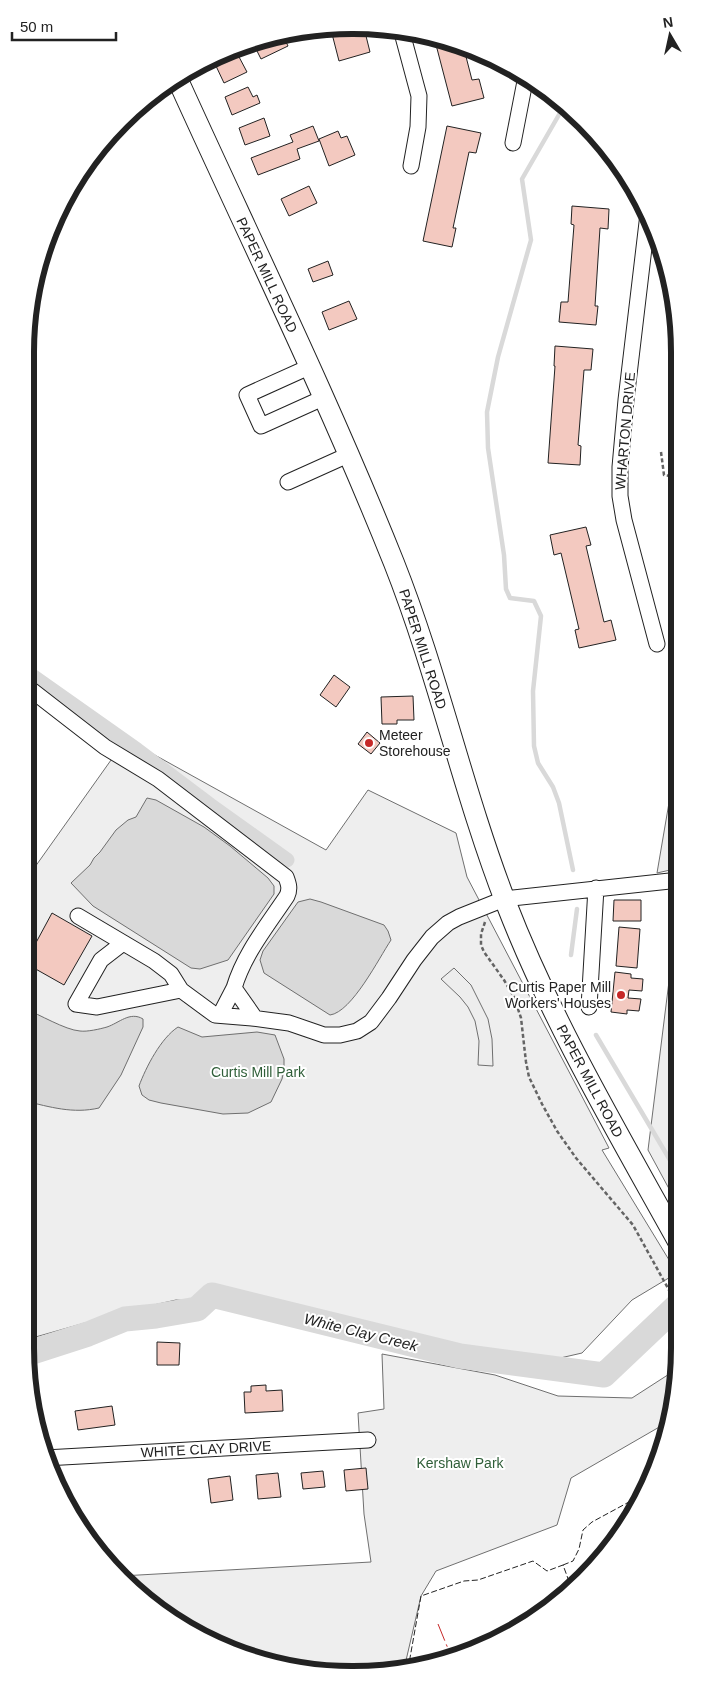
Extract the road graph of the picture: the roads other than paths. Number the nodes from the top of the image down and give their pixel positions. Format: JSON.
{"nodes":[{"id":1,"x":403,"y":38,"type":"edge"},
{"id":2,"x":180,"y":84,"type":"edge"},
{"id":3,"x":525,"y":84,"type":"edge"},
{"id":4,"x":513,"y":143,"type":"dead end"},
{"id":5,"x":411,"y":166,"type":"dead end"},
{"id":6,"x":646,"y":229,"type":"edge"},
{"id":7,"x":309,"y":367,"type":"junction"},
{"id":8,"x":323,"y":398,"type":"junction"},
{"id":9,"x":348,"y":455,"type":"junction"},
{"id":10,"x":288,"y":482,"type":"dead end"},
{"id":11,"x":657,"y":644,"type":"dead end"},
{"id":12,"x":34,"y":692,"type":"edge"},
{"id":13,"x":671,"y":881,"type":"edge"},
{"id":14,"x":596,"y":888,"type":"junction"},
{"id":15,"x":504,"y":899,"type":"junction"},
{"id":16,"x":78,"y":916,"type":"dead end"},
{"id":17,"x":123,"y":943,"type":"junction"},
{"id":18,"x":234,"y":988,"type":"junction"},
{"id":19,"x":181,"y":990,"type":"junction"},
{"id":20,"x":589,"y":1007,"type":"dead end"},
{"id":21,"x":220,"y":1016,"type":"junction"},
{"id":22,"x":255,"y":1018,"type":"junction"},
{"id":23,"x":671,"y":1229,"type":"edge"},
{"id":24,"x":368,"y":1440,"type":"dead end"},
{"id":25,"x":54,"y":1458,"type":"edge"}],
"edges":[{"from":1,"to":5,"type":"street"},
{"from":2,"to":7,"type":"main road","name":"PAPER MILL ROAD"},
{"from":3,"to":4,"type":"street"},
{"from":6,"to":11,"type":"street","name":"WHARTON DRIVE"},
{"from":7,"to":8,"type":"main road","name":"PAPER MILL ROAD"},
{"from":7,"to":8,"type":"street"},
{"from":8,"to":9,"type":"main road","name":"PAPER MILL ROAD"},
{"from":9,"to":10,"type":"street"},
{"from":9,"to":15,"type":"main road","name":"PAPER MILL ROAD"},
{"from":12,"to":18,"type":"street"},
{"from":13,"to":14,"type":"street"},
{"from":14,"to":15,"type":"street"},
{"from":14,"to":20,"type":"street"},
{"from":15,"to":22,"type":"street"},
{"from":15,"to":23,"type":"main road","name":"PAPER MILL ROAD"},
{"from":16,"to":17,"type":"street"},
{"from":17,"to":19,"type":"street"},
{"from":17,"to":19,"type":"street"},
{"from":18,"to":21,"type":"street"},
{"from":18,"to":22,"type":"street"},
{"from":19,"to":21,"type":"street"},
{"from":21,"to":22,"type":"street"},
{"from":24,"to":25,"type":"street","name":"WHITE CLAY DRIVE"}]}
